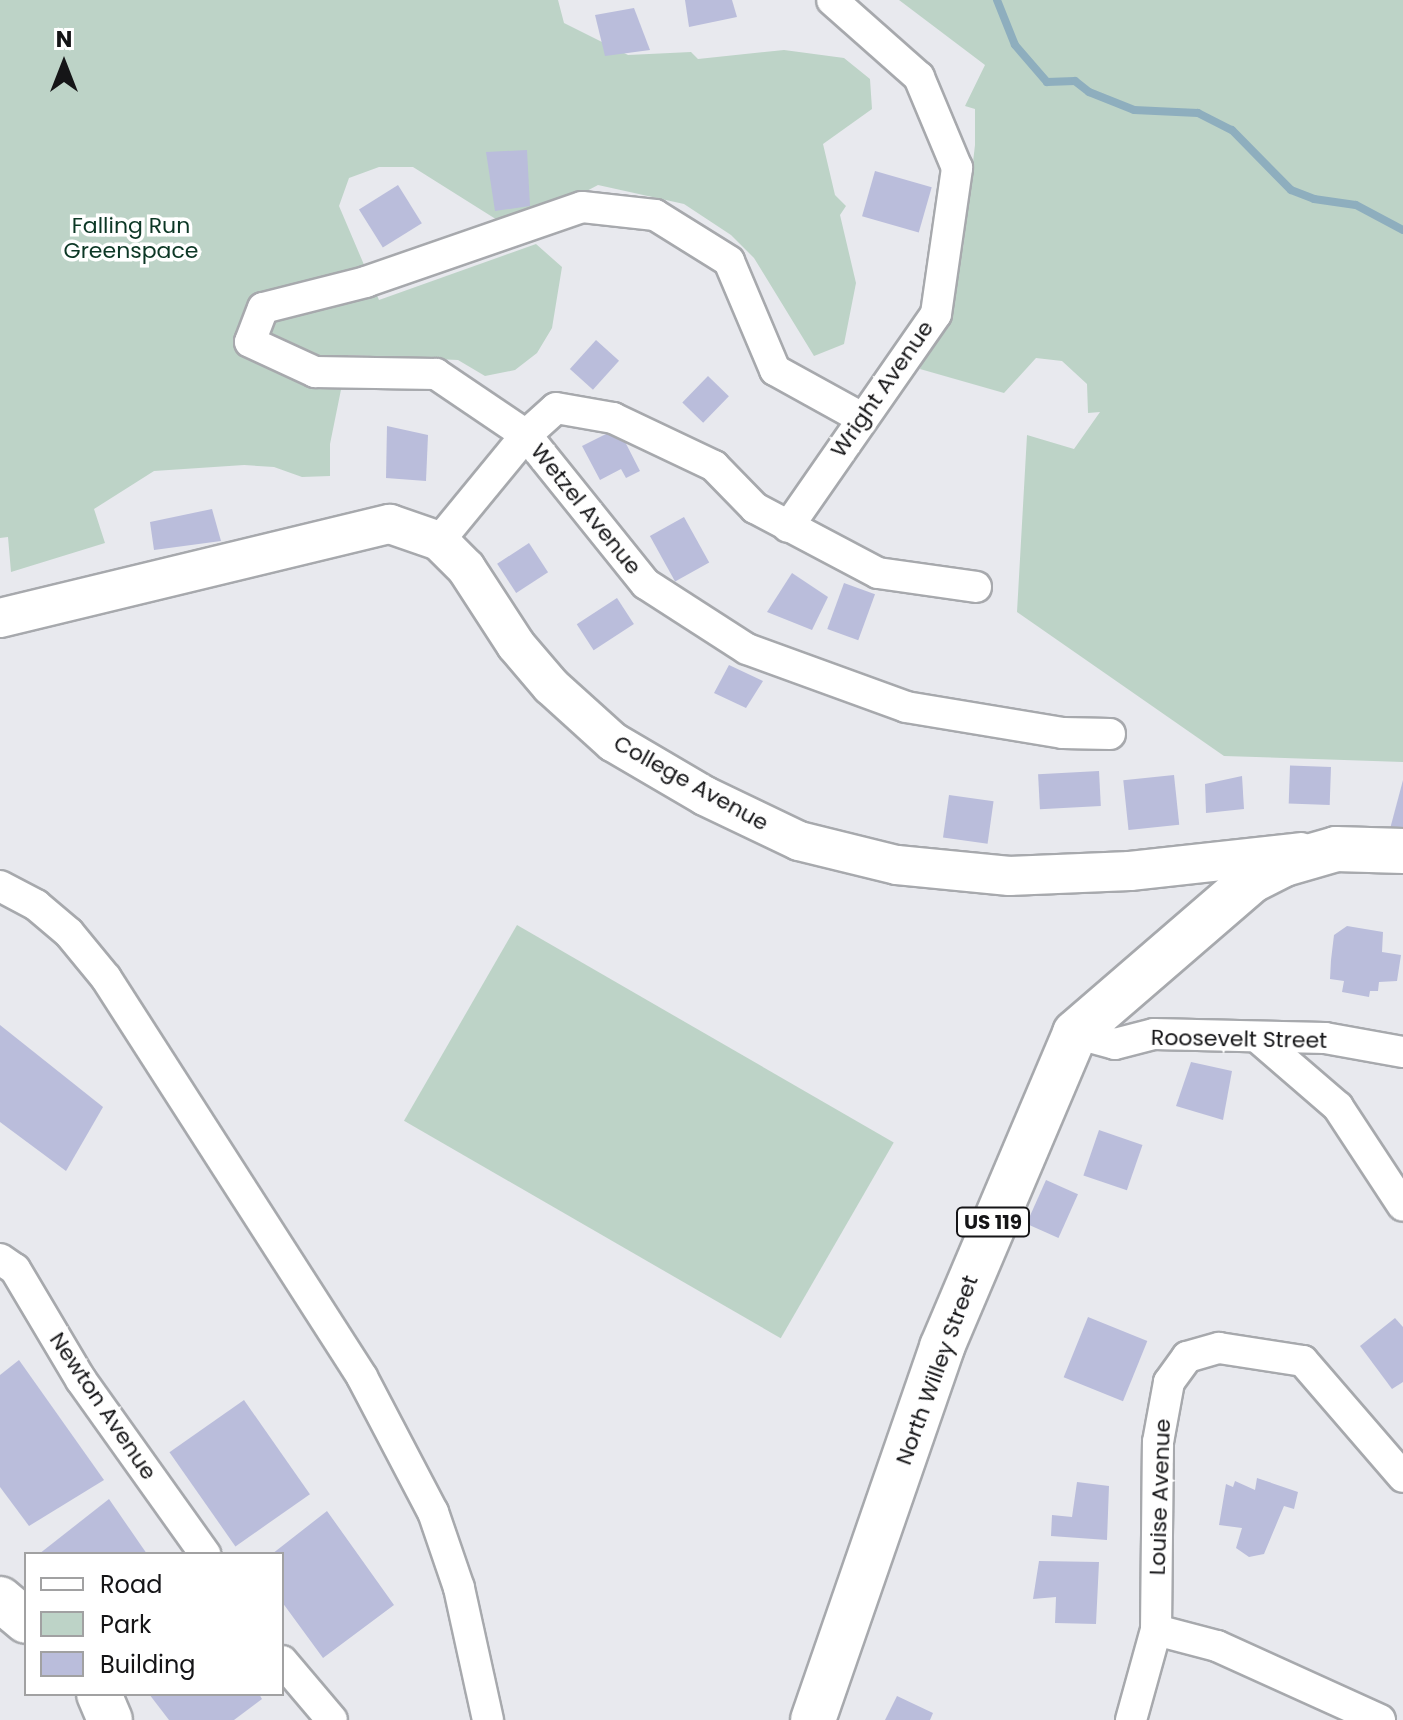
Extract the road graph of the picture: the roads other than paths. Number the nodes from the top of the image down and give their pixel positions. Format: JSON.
{"nodes":[{"id":1,"x":832,"y":0,"type":"edge"},
{"id":2,"x":860,"y":417,"type":"junction"},
{"id":3,"x":526,"y":435,"type":"junction"},
{"id":4,"x":788,"y":527,"type":"junction"},
{"id":5,"x":439,"y":541,"type":"junction"},
{"id":6,"x":976,"y":587,"type":"dead end"},
{"id":7,"x":0,"y":618,"type":"edge"},
{"id":8,"x":1110,"y":734,"type":"dead end"},
{"id":9,"x":1336,"y":849,"type":"junction"},
{"id":10,"x":1403,"y":851,"type":"edge"},
{"id":11,"x":0,"y":886,"type":"edge"},
{"id":12,"x":1075,"y":1033,"type":"junction"},
{"id":13,"x":1257,"y":1037,"type":"junction"},
{"id":14,"x":1403,"y":1052,"type":"edge"},
{"id":15,"x":1403,"y":1206,"type":"edge"},
{"id":16,"x":0,"y":1259,"type":"edge"},
{"id":17,"x":1403,"y":1477,"type":"edge"},
{"id":18,"x":204,"y":1552,"type":"edge"},
{"id":19,"x":0,"y":1599,"type":"edge"},
{"id":20,"x":24,"y":1619,"type":"edge"},
{"id":21,"x":1156,"y":1630,"type":"junction"},
{"id":22,"x":284,"y":1663,"type":"edge"},
{"id":23,"x":100,"y":1696,"type":"edge"},
{"id":24,"x":110,"y":1720,"type":"edge"},
{"id":25,"x":332,"y":1720,"type":"edge"},
{"id":26,"x":488,"y":1720,"type":"edge"},
{"id":27,"x":813,"y":1720,"type":"edge"},
{"id":28,"x":1131,"y":1720,"type":"edge"},
{"id":29,"x":1380,"y":1720,"type":"edge"}],
"edges":[{"from":1,"to":2,"type":"street","name":"Wright Avenue"},
{"from":2,"to":3,"type":"street","name":"Wetzel Avenue"},
{"from":2,"to":4,"type":"street","name":"Wright Avenue"},
{"from":3,"to":4,"type":"street"},
{"from":3,"to":5,"type":"street"},
{"from":3,"to":8,"type":"street","name":"Wetzel Avenue"},
{"from":4,"to":6,"type":"street"},
{"from":5,"to":7,"type":"street","name":"College Avenue"},
{"from":5,"to":9,"type":"street","name":"College Avenue"},
{"from":9,"to":10,"type":"main road","name":"North Willey Street","number":"US 119"},
{"from":9,"to":12,"type":"main road","name":"North Willey Street","number":"US 119"},
{"from":11,"to":26,"type":"street"},
{"from":12,"to":13,"type":"street","name":"Roosevelt Street"},
{"from":12,"to":27,"type":"main road","name":"North Willey Street","number":"US 119"},
{"from":13,"to":14,"type":"street","name":"Roosevelt Street"},
{"from":13,"to":15,"type":"street"},
{"from":16,"to":18,"type":"street","name":"Newton Avenue"},
{"from":17,"to":21,"type":"street","name":"Louise Avenue"},
{"from":19,"to":20,"type":"main road"},
{"from":21,"to":28,"type":"street","name":"Louise Avenue"},
{"from":21,"to":29,"type":"street"},
{"from":22,"to":25,"type":"street"},
{"from":23,"to":24,"type":"main road"}]}
